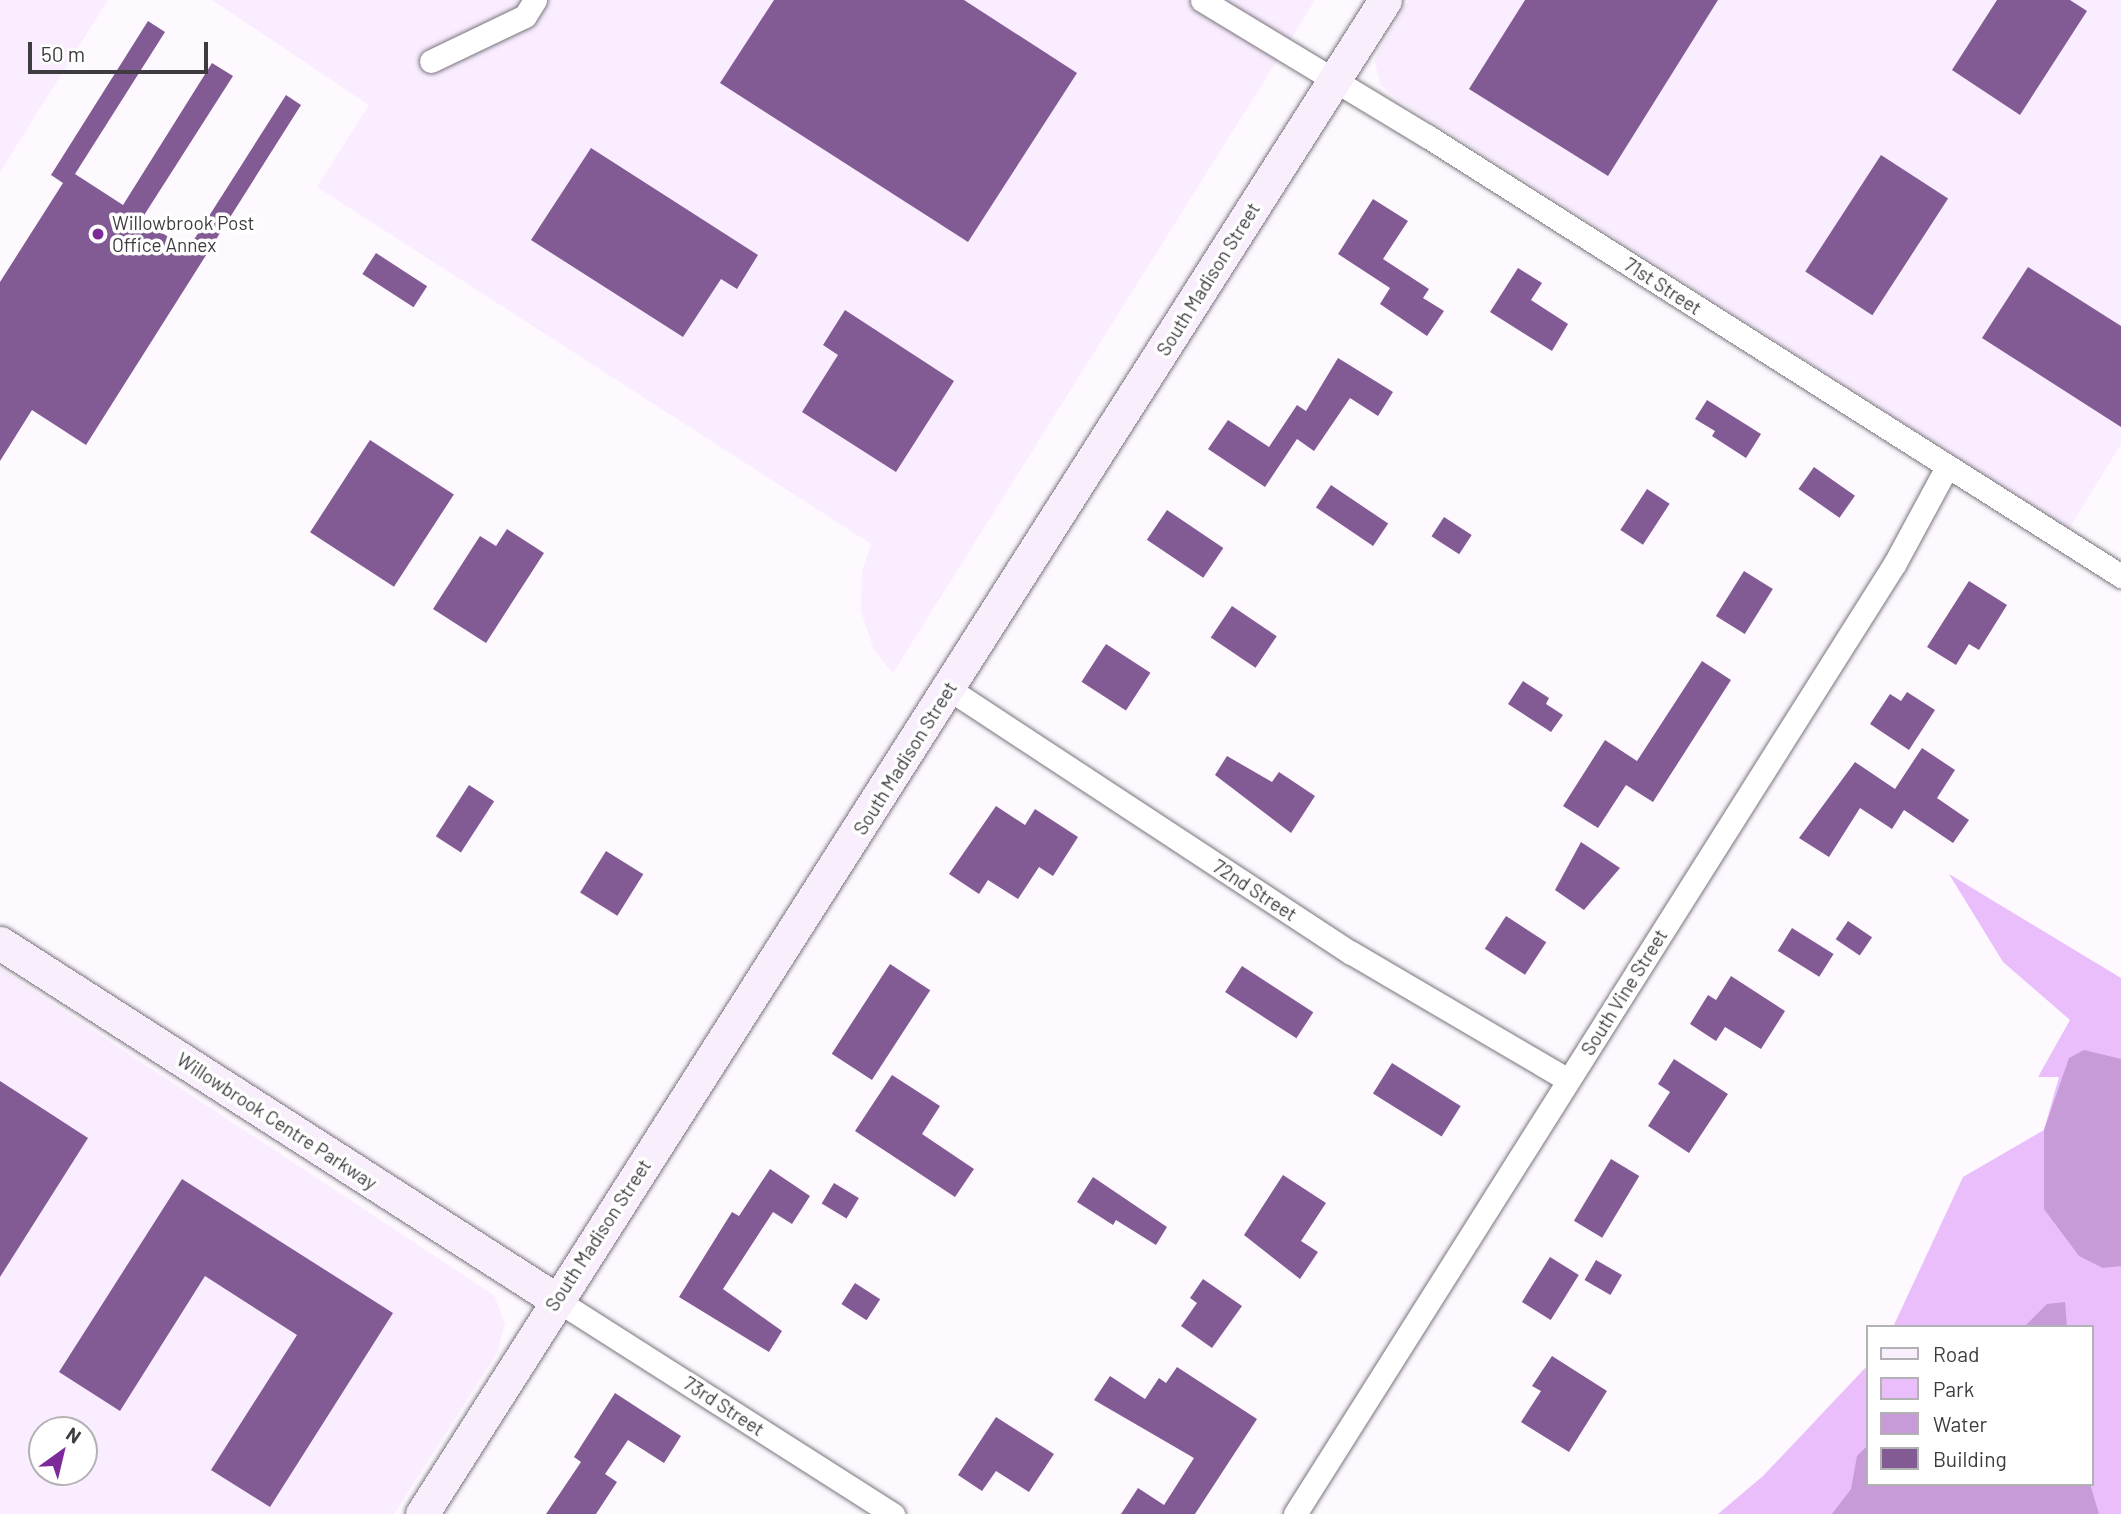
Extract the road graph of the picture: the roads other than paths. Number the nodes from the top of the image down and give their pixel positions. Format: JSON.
{"nodes":[{"id":1,"x":535,"y":0,"type":"edge"},
{"id":2,"x":1202,"y":0,"type":"edge"},
{"id":3,"x":1385,"y":0,"type":"edge"},
{"id":4,"x":431,"y":61,"type":"dead end"},
{"id":5,"x":1333,"y":81,"type":"junction"},
{"id":6,"x":1947,"y":467,"type":"junction"},
{"id":7,"x":2121,"y":576,"type":"edge"},
{"id":8,"x":949,"y":689,"type":"junction"},
{"id":9,"x":0,"y":943,"type":"edge"},
{"id":10,"x":1569,"y":1080,"type":"junction"},
{"id":11,"x":555,"y":1299,"type":"junction"},
{"id":12,"x":422,"y":1514,"type":"edge"},
{"id":13,"x":893,"y":1514,"type":"edge"},
{"id":14,"x":1295,"y":1514,"type":"edge"}],
"edges":[{"from":1,"to":4,"type":"street"},
{"from":2,"to":5,"type":"street","name":"71st Street"},
{"from":3,"to":5,"type":"street","name":"South Madison Street"},
{"from":5,"to":6,"type":"street","name":"71st Street"},
{"from":5,"to":8,"type":"street","name":"South Madison Street"},
{"from":6,"to":7,"type":"street","name":"71st Street"},
{"from":6,"to":10,"type":"street","name":"South Vine Street"},
{"from":8,"to":10,"type":"street","name":"72nd Street"},
{"from":8,"to":11,"type":"street","name":"South Madison Street"},
{"from":9,"to":11,"type":"street","name":"Willowbrook Centre Parkway"},
{"from":10,"to":14,"type":"street","name":"South Vine Street"},
{"from":11,"to":12,"type":"street","name":"South Madison Street"},
{"from":11,"to":13,"type":"street","name":"73rd Street"}]}
